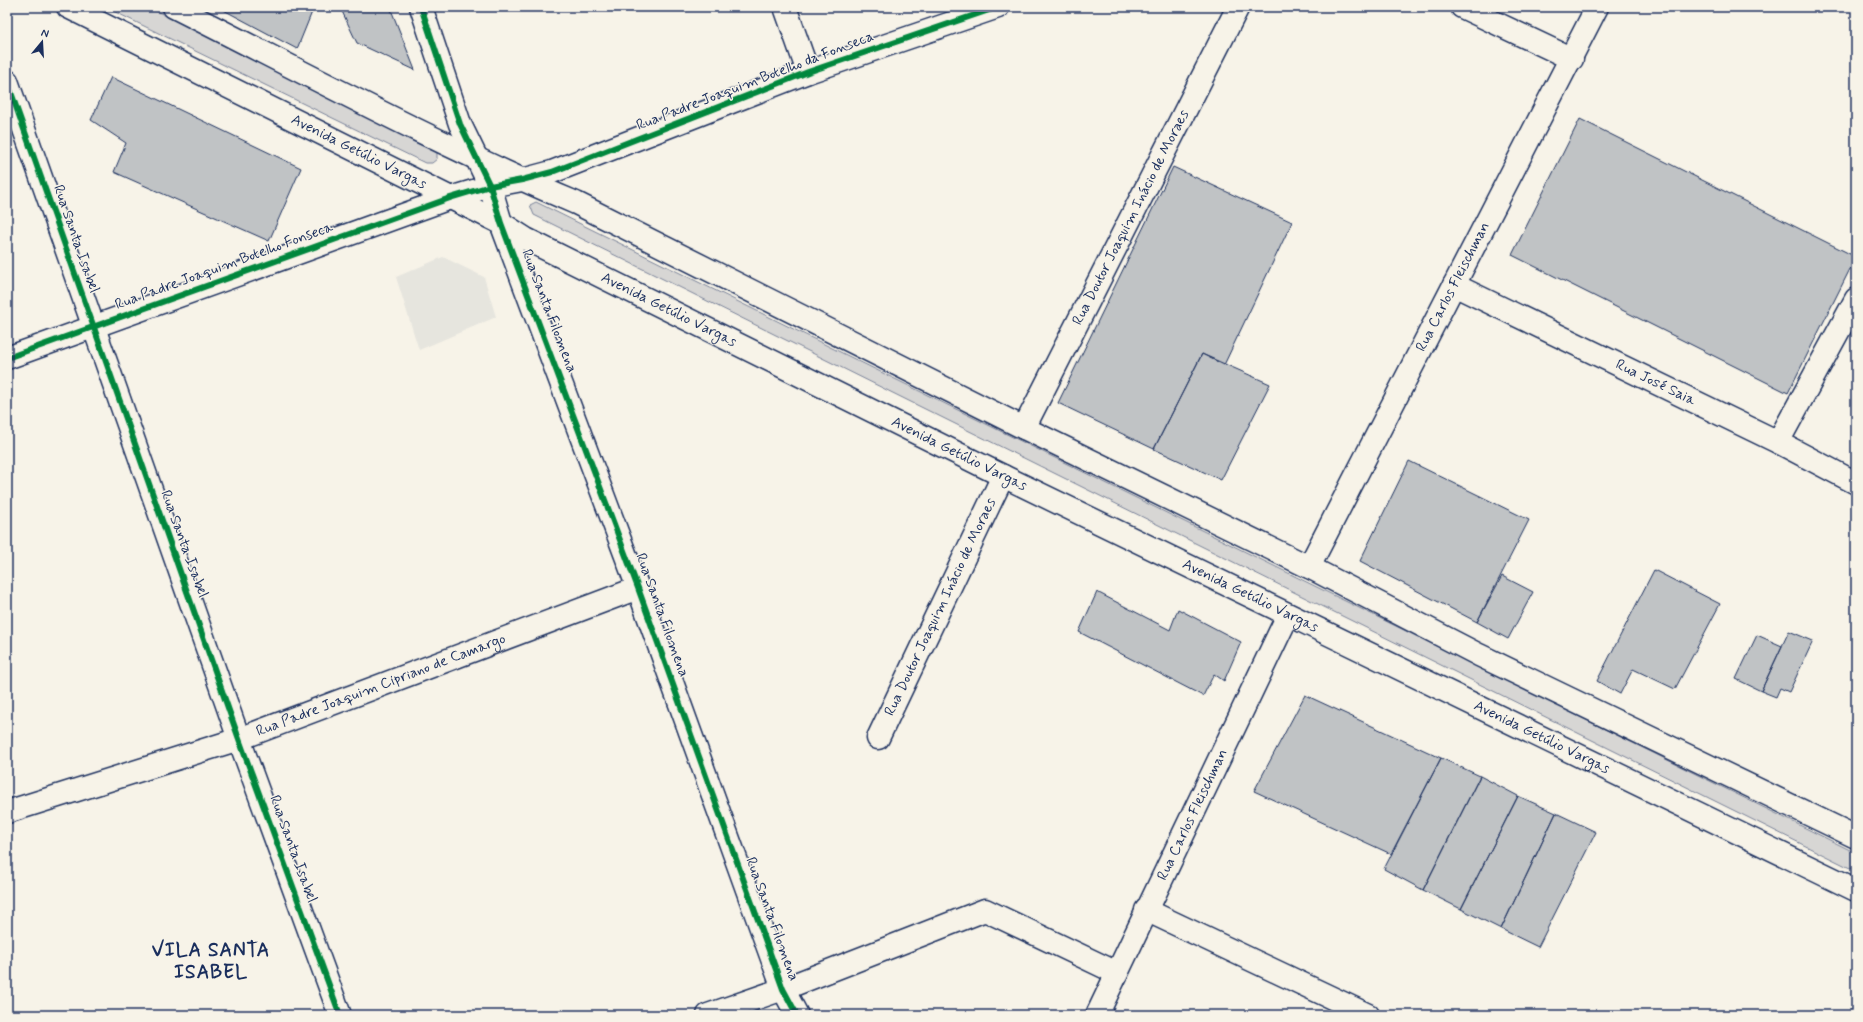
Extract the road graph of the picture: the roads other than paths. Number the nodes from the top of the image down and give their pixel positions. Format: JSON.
{"nodes":[{"id":1,"x":68,"y":7,"type":"edge"},
{"id":2,"x":174,"y":7,"type":"edge"},
{"id":3,"x":421,"y":7,"type":"edge"},
{"id":4,"x":785,"y":7,"type":"edge"},
{"id":5,"x":998,"y":7,"type":"edge"},
{"id":6,"x":1238,"y":7,"type":"edge"},
{"id":7,"x":1462,"y":7,"type":"edge"},
{"id":8,"x":1597,"y":7,"type":"edge"},
{"id":9,"x":1572,"y":59,"type":"junction"},
{"id":10,"x":808,"y":72,"type":"junction"},
{"id":11,"x":7,"y":81,"type":"edge"},
{"id":12,"x":476,"y":158,"type":"junction"},
{"id":13,"x":522,"y":180,"type":"junction"},
{"id":14,"x":490,"y":186,"type":"junction"},
{"id":15,"x":450,"y":198,"type":"junction"},
{"id":16,"x":501,"y":223,"type":"junction"},
{"id":17,"x":1454,"y":285,"type":"junction"},
{"id":18,"x":1856,"y":299,"type":"edge"},
{"id":19,"x":93,"y":327,"type":"junction"},
{"id":20,"x":7,"y":358,"type":"edge"},
{"id":21,"x":1024,"y":428,"type":"junction"},
{"id":22,"x":1778,"y":442,"type":"junction"},
{"id":23,"x":1003,"y":476,"type":"junction"},
{"id":24,"x":1856,"y":482,"type":"edge"},
{"id":25,"x":1309,"y":567,"type":"junction"},
{"id":26,"x":638,"y":588,"type":"junction"},
{"id":27,"x":1288,"y":615,"type":"junction"},
{"id":28,"x":878,"y":738,"type":"dead end"},
{"id":29,"x":239,"y":739,"type":"junction"},
{"id":30,"x":7,"y":812,"type":"edge"},
{"id":31,"x":1856,"y":837,"type":"edge"},
{"id":32,"x":1856,"y":890,"type":"edge"},
{"id":33,"x":1146,"y":910,"type":"junction"},
{"id":34,"x":1118,"y":973,"type":"junction"},
{"id":35,"x":783,"y":989,"type":"junction"},
{"id":36,"x":340,"y":1015,"type":"edge"},
{"id":37,"x":708,"y":1015,"type":"edge"},
{"id":38,"x":797,"y":1015,"type":"edge"},
{"id":39,"x":1097,"y":1015,"type":"edge"},
{"id":40,"x":1368,"y":1015,"type":"edge"}],
"edges":[{"from":1,"to":15,"type":"street","name":"Avenida Getúlio Vargas"},
{"from":2,"to":12,"type":"street"},
{"from":3,"to":12,"type":"street"},
{"from":4,"to":10,"type":"street"},
{"from":5,"to":10,"type":"street","name":"Rua Padre Joaquim Botelho da Fonseca"},
{"from":6,"to":21,"type":"street","name":"Rua Doutor Joaquim Inácio de Moraes"},
{"from":7,"to":9,"type":"street"},
{"from":8,"to":9,"type":"street","name":"Rua Carlos Fleischman"},
{"from":9,"to":17,"type":"street","name":"Rua Carlos Fleischman"},
{"from":10,"to":13,"type":"street","name":"Rua Padre Joaquim Botelho da Fonseca"},
{"from":11,"to":19,"type":"street","name":"Rua Santa Isabel"},
{"from":12,"to":13,"type":"street"},
{"from":12,"to":14,"type":"street","name":"Rua Santa Filomena"},
{"from":13,"to":14,"type":"street","name":"Rua Padre Joaquim Botelho da Fonseca"},
{"from":13,"to":21,"type":"street"},
{"from":14,"to":15,"type":"street","name":"Rua Padre Joaquim Botelho Fonseca"},
{"from":14,"to":16,"type":"street","name":"Rua Santa Filomena"},
{"from":15,"to":16,"type":"street","name":"Avenida Getúlio Vargas"},
{"from":15,"to":19,"type":"street","name":"Rua Padre Joaquim Botelho Fonseca"},
{"from":16,"to":23,"type":"street","name":"Avenida Getúlio Vargas"},
{"from":16,"to":26,"type":"street","name":"Rua Santa Filomena"},
{"from":17,"to":22,"type":"street","name":"Rua José Saia"},
{"from":17,"to":25,"type":"street","name":"Rua Carlos Fleischman"},
{"from":18,"to":22,"type":"street"},
{"from":19,"to":20,"type":"street","name":"Rua Padre Joaquim Botelho Fonseca"},
{"from":19,"to":29,"type":"street","name":"Rua Santa Isabel"},
{"from":21,"to":25,"type":"street"},
{"from":22,"to":24,"type":"street","name":"Rua José Saia"},
{"from":23,"to":27,"type":"street","name":"Avenida Getúlio Vargas"},
{"from":23,"to":28,"type":"street","name":"Rua Doutor Joaquim Inácio de Moraes"},
{"from":25,"to":31,"type":"street"},
{"from":26,"to":29,"type":"street","name":"Rua Padre Joaquim Cipriano de Camargo"},
{"from":26,"to":35,"type":"street","name":"Rua Santa Filomena"},
{"from":27,"to":32,"type":"street","name":"Avenida Getúlio Vargas"},
{"from":27,"to":33,"type":"street","name":"Rua Carlos Fleischman"},
{"from":29,"to":30,"type":"street","name":"Rua Padre Joaquim Cipriano de Camargo"},
{"from":29,"to":36,"type":"street","name":"Rua Santa Isabel"},
{"from":33,"to":34,"type":"street","name":"Rua Carlos Fleischman"},
{"from":33,"to":40,"type":"street"},
{"from":34,"to":35,"type":"street"},
{"from":34,"to":39,"type":"street","name":"Rua Carlos Fleischman"},
{"from":35,"to":37,"type":"street"},
{"from":35,"to":38,"type":"street","name":"Rua Santa Filomena"}]}
